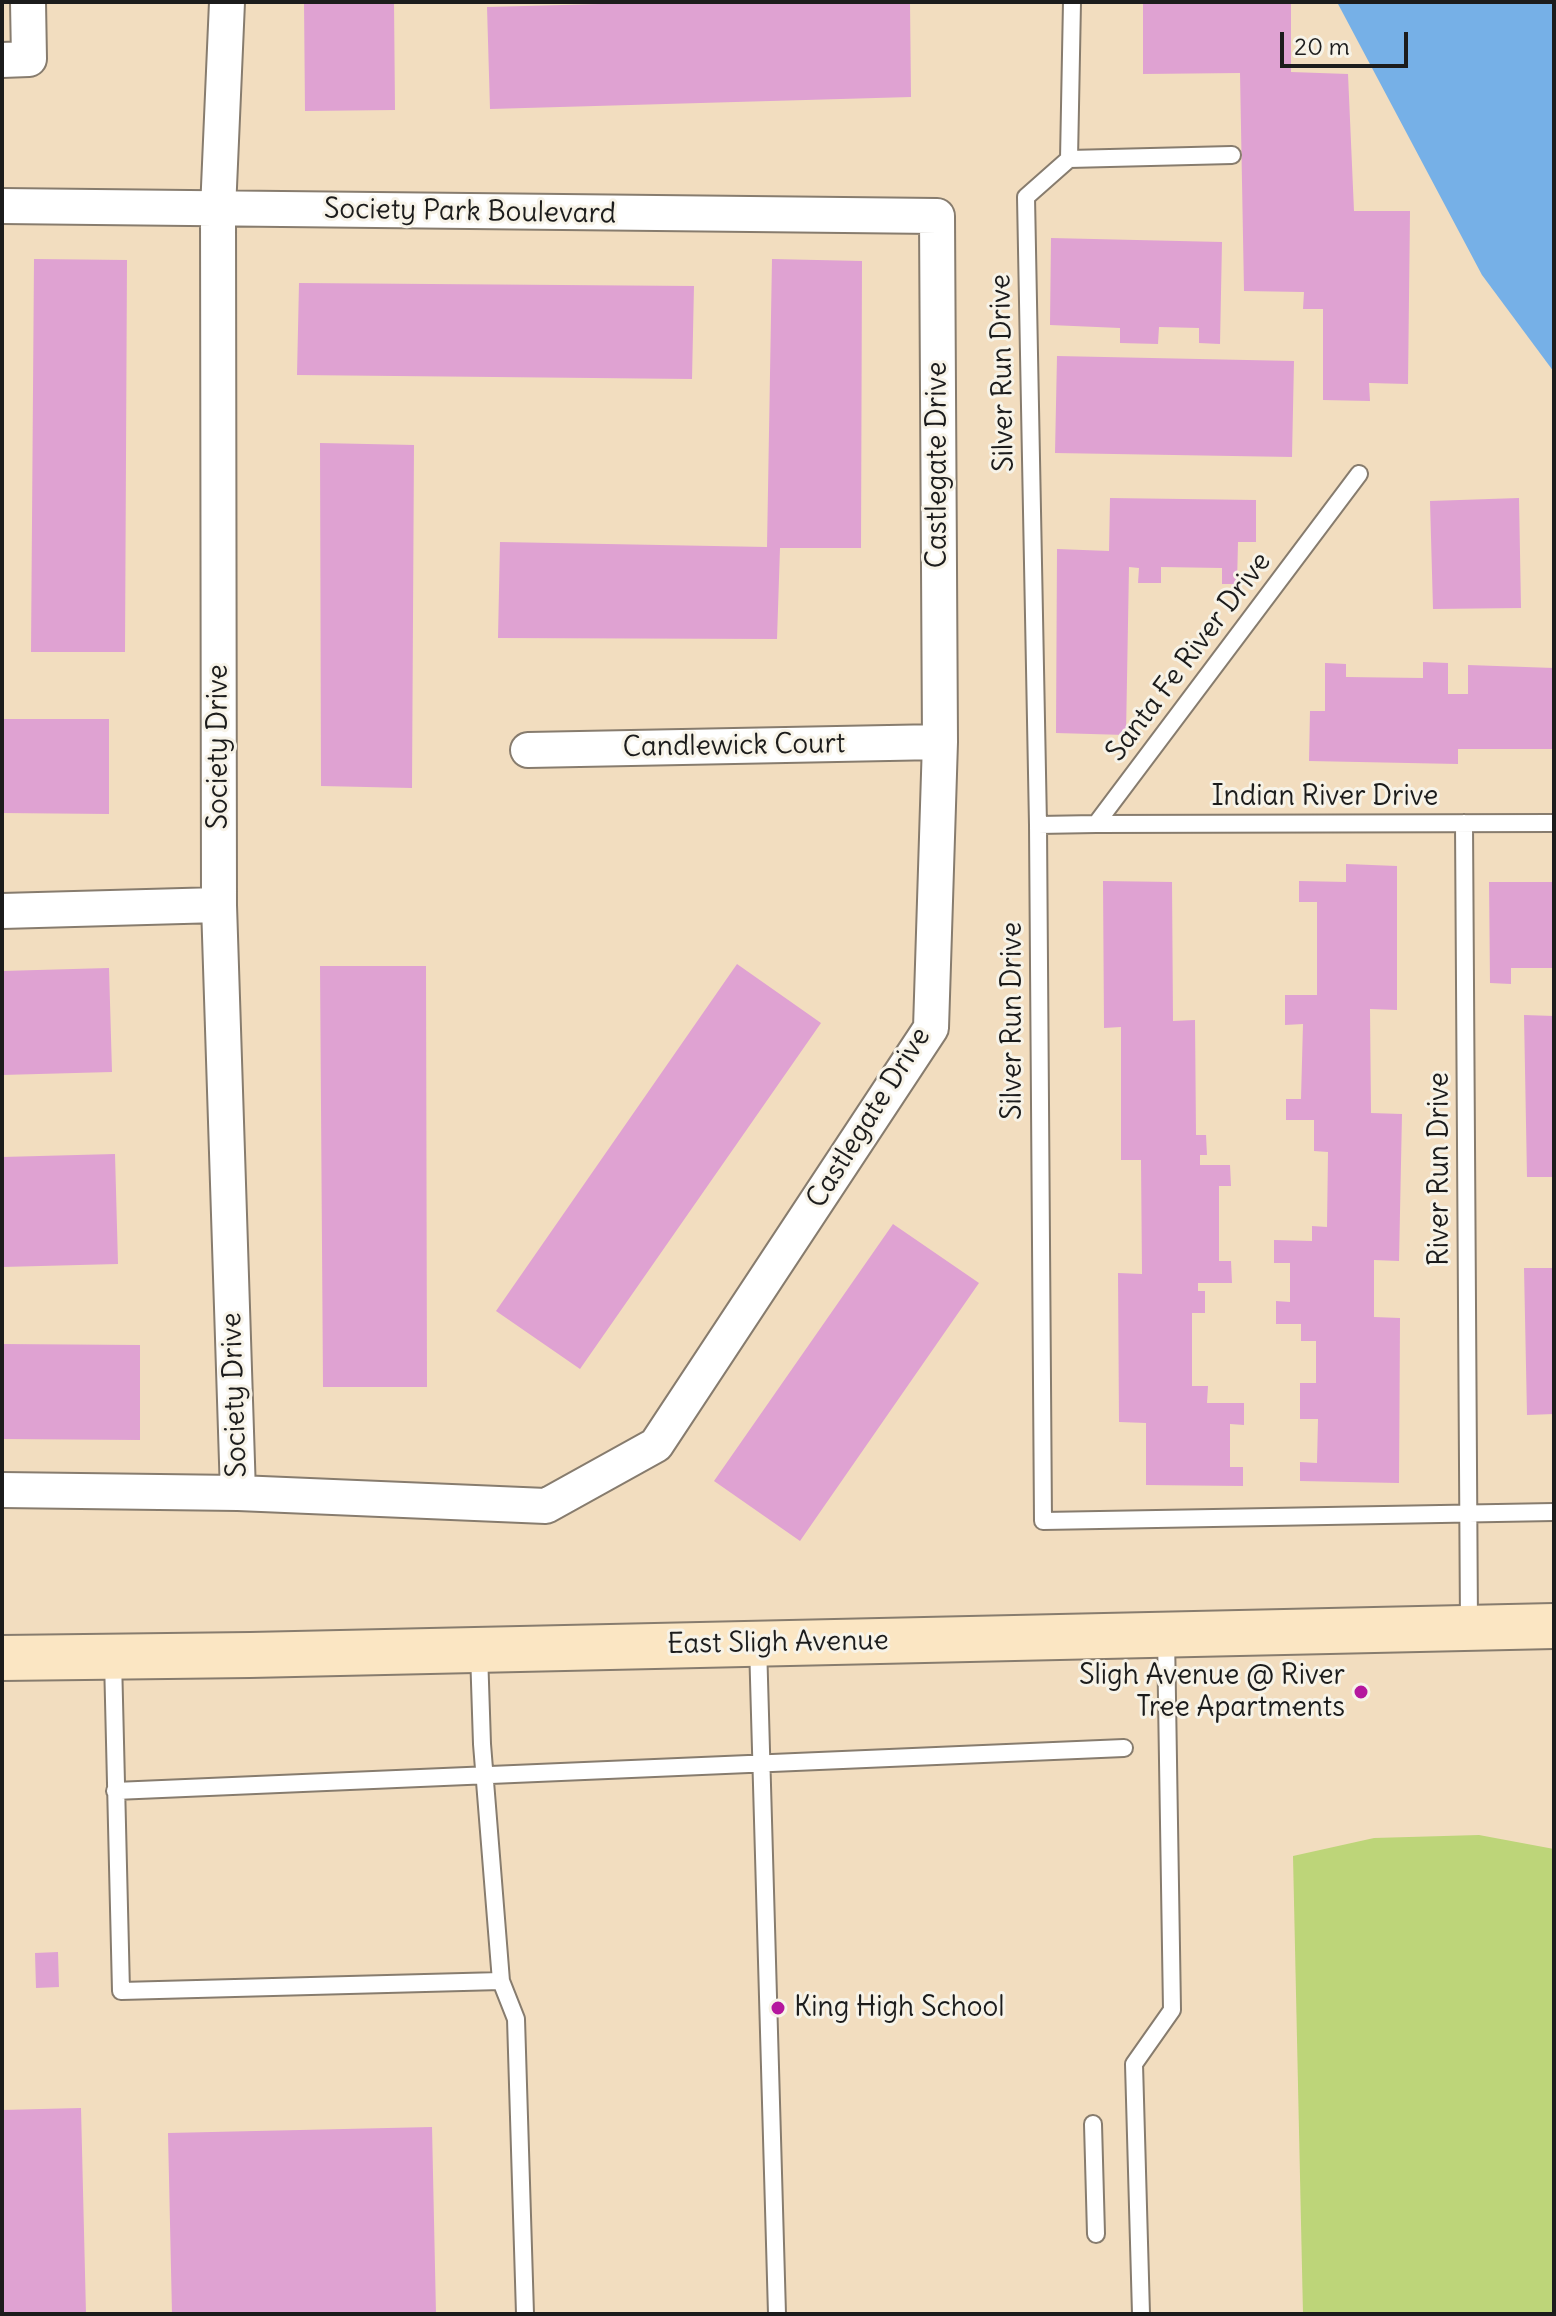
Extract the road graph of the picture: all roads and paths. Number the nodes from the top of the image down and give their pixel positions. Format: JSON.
{"nodes":[{"id":1,"x":28,"y":2,"type":"edge"},
{"id":2,"x":227,"y":2,"type":"edge"},
{"id":3,"x":1072,"y":2,"type":"edge"},
{"id":4,"x":15,"y":60,"type":"edge"},
{"id":5,"x":1232,"y":155,"type":"dead end"},
{"id":6,"x":1069,"y":159,"type":"junction"},
{"id":7,"x":2,"y":206,"type":"edge"},
{"id":8,"x":218,"y":210,"type":"junction"},
{"id":9,"x":937,"y":216,"type":"joint"},
{"id":10,"x":1359,"y":474,"type":"dead end"},
{"id":11,"x":940,"y":742,"type":"junction"},
{"id":12,"x":528,"y":750,"type":"dead end"},
{"id":13,"x":1464,"y":823,"type":"junction"},
{"id":14,"x":1554,"y":823,"type":"edge"},
{"id":15,"x":1096,"y":824,"type":"junction"},
{"id":16,"x":1038,"y":825,"type":"junction"},
{"id":17,"x":219,"y":905,"type":"junction"},
{"id":18,"x":2,"y":911,"type":"edge"},
{"id":19,"x":2,"y":1490,"type":"edge"},
{"id":20,"x":238,"y":1493,"type":"junction"},
{"id":21,"x":1554,"y":1512,"type":"edge"},
{"id":22,"x":1468,"y":1515,"type":"junction"},
{"id":23,"x":1554,"y":1626,"type":"edge"},
{"id":24,"x":1469,"y":1628,"type":"junction"},
{"id":25,"x":1166,"y":1634,"type":"junction"},
{"id":26,"x":758,"y":1644,"type":"junction"},
{"id":27,"x":479,"y":1650,"type":"junction"},
{"id":28,"x":112,"y":1657,"type":"junction"},
{"id":29,"x":2,"y":1658,"type":"edge"},
{"id":30,"x":1124,"y":1748,"type":"dead end"},
{"id":31,"x":762,"y":1764,"type":"junction"},
{"id":32,"x":484,"y":1775,"type":"junction"},
{"id":33,"x":115,"y":1791,"type":"junction"},
{"id":34,"x":501,"y":1981,"type":"junction"},
{"id":35,"x":1093,"y":2124,"type":"dead end"},
{"id":36,"x":1096,"y":2234,"type":"dead end"},
{"id":37,"x":525,"y":2314,"type":"edge"},
{"id":38,"x":777,"y":2314,"type":"edge"},
{"id":39,"x":1141,"y":2314,"type":"edge"}],
"edges":[{"from":1,"to":4,"type":"street"},
{"from":2,"to":8,"type":"street","name":"Society Drive"},
{"from":3,"to":6,"type":"lane"},
{"from":5,"to":6,"type":"lane"},
{"from":6,"to":16,"type":"lane","name":"Silver Run Drive"},
{"from":7,"to":8,"type":"street","name":"Society Park Boulevard"},
{"from":8,"to":9,"type":"street","name":"Society Park Boulevard"},
{"from":8,"to":17,"type":"street","name":"Society Drive"},
{"from":9,"to":11,"type":"street","name":"Castlegate Drive"},
{"from":10,"to":15,"type":"lane","name":"Santa Fe River Drive"},
{"from":11,"to":12,"type":"street","name":"Candlewick Court"},
{"from":11,"to":20,"type":"street","name":"Castlegate Drive"},
{"from":13,"to":14,"type":"lane","name":"Indian River Drive"},
{"from":13,"to":15,"type":"lane","name":"Indian River Drive"},
{"from":13,"to":22,"type":"lane","name":"River Run Drive"},
{"from":15,"to":16,"type":"lane"},
{"from":16,"to":22,"type":"lane","name":"Silver Run Drive"},
{"from":17,"to":18,"type":"street"},
{"from":17,"to":20,"type":"street","name":"Society Drive"},
{"from":19,"to":20,"type":"street","name":"Castlegate Drive"},
{"from":21,"to":22,"type":"lane"},
{"from":22,"to":24,"type":"lane"},
{"from":23,"to":24,"type":"street","name":"East Sligh Avenue"},
{"from":24,"to":25,"type":"street","name":"East Sligh Avenue"},
{"from":25,"to":26,"type":"street","name":"East Sligh Avenue"},
{"from":25,"to":39,"type":"lane"},
{"from":26,"to":27,"type":"street","name":"East Sligh Avenue"},
{"from":26,"to":31,"type":"lane"},
{"from":27,"to":28,"type":"street","name":"East Sligh Avenue"},
{"from":27,"to":32,"type":"lane"},
{"from":28,"to":29,"type":"street","name":"East Sligh Avenue"},
{"from":28,"to":33,"type":"lane"},
{"from":30,"to":31,"type":"lane"},
{"from":31,"to":32,"type":"lane"},
{"from":31,"to":38,"type":"lane"},
{"from":32,"to":33,"type":"lane"},
{"from":32,"to":34,"type":"lane"},
{"from":33,"to":34,"type":"lane"},
{"from":34,"to":37,"type":"lane"},
{"from":35,"to":36,"type":"lane"}]}
